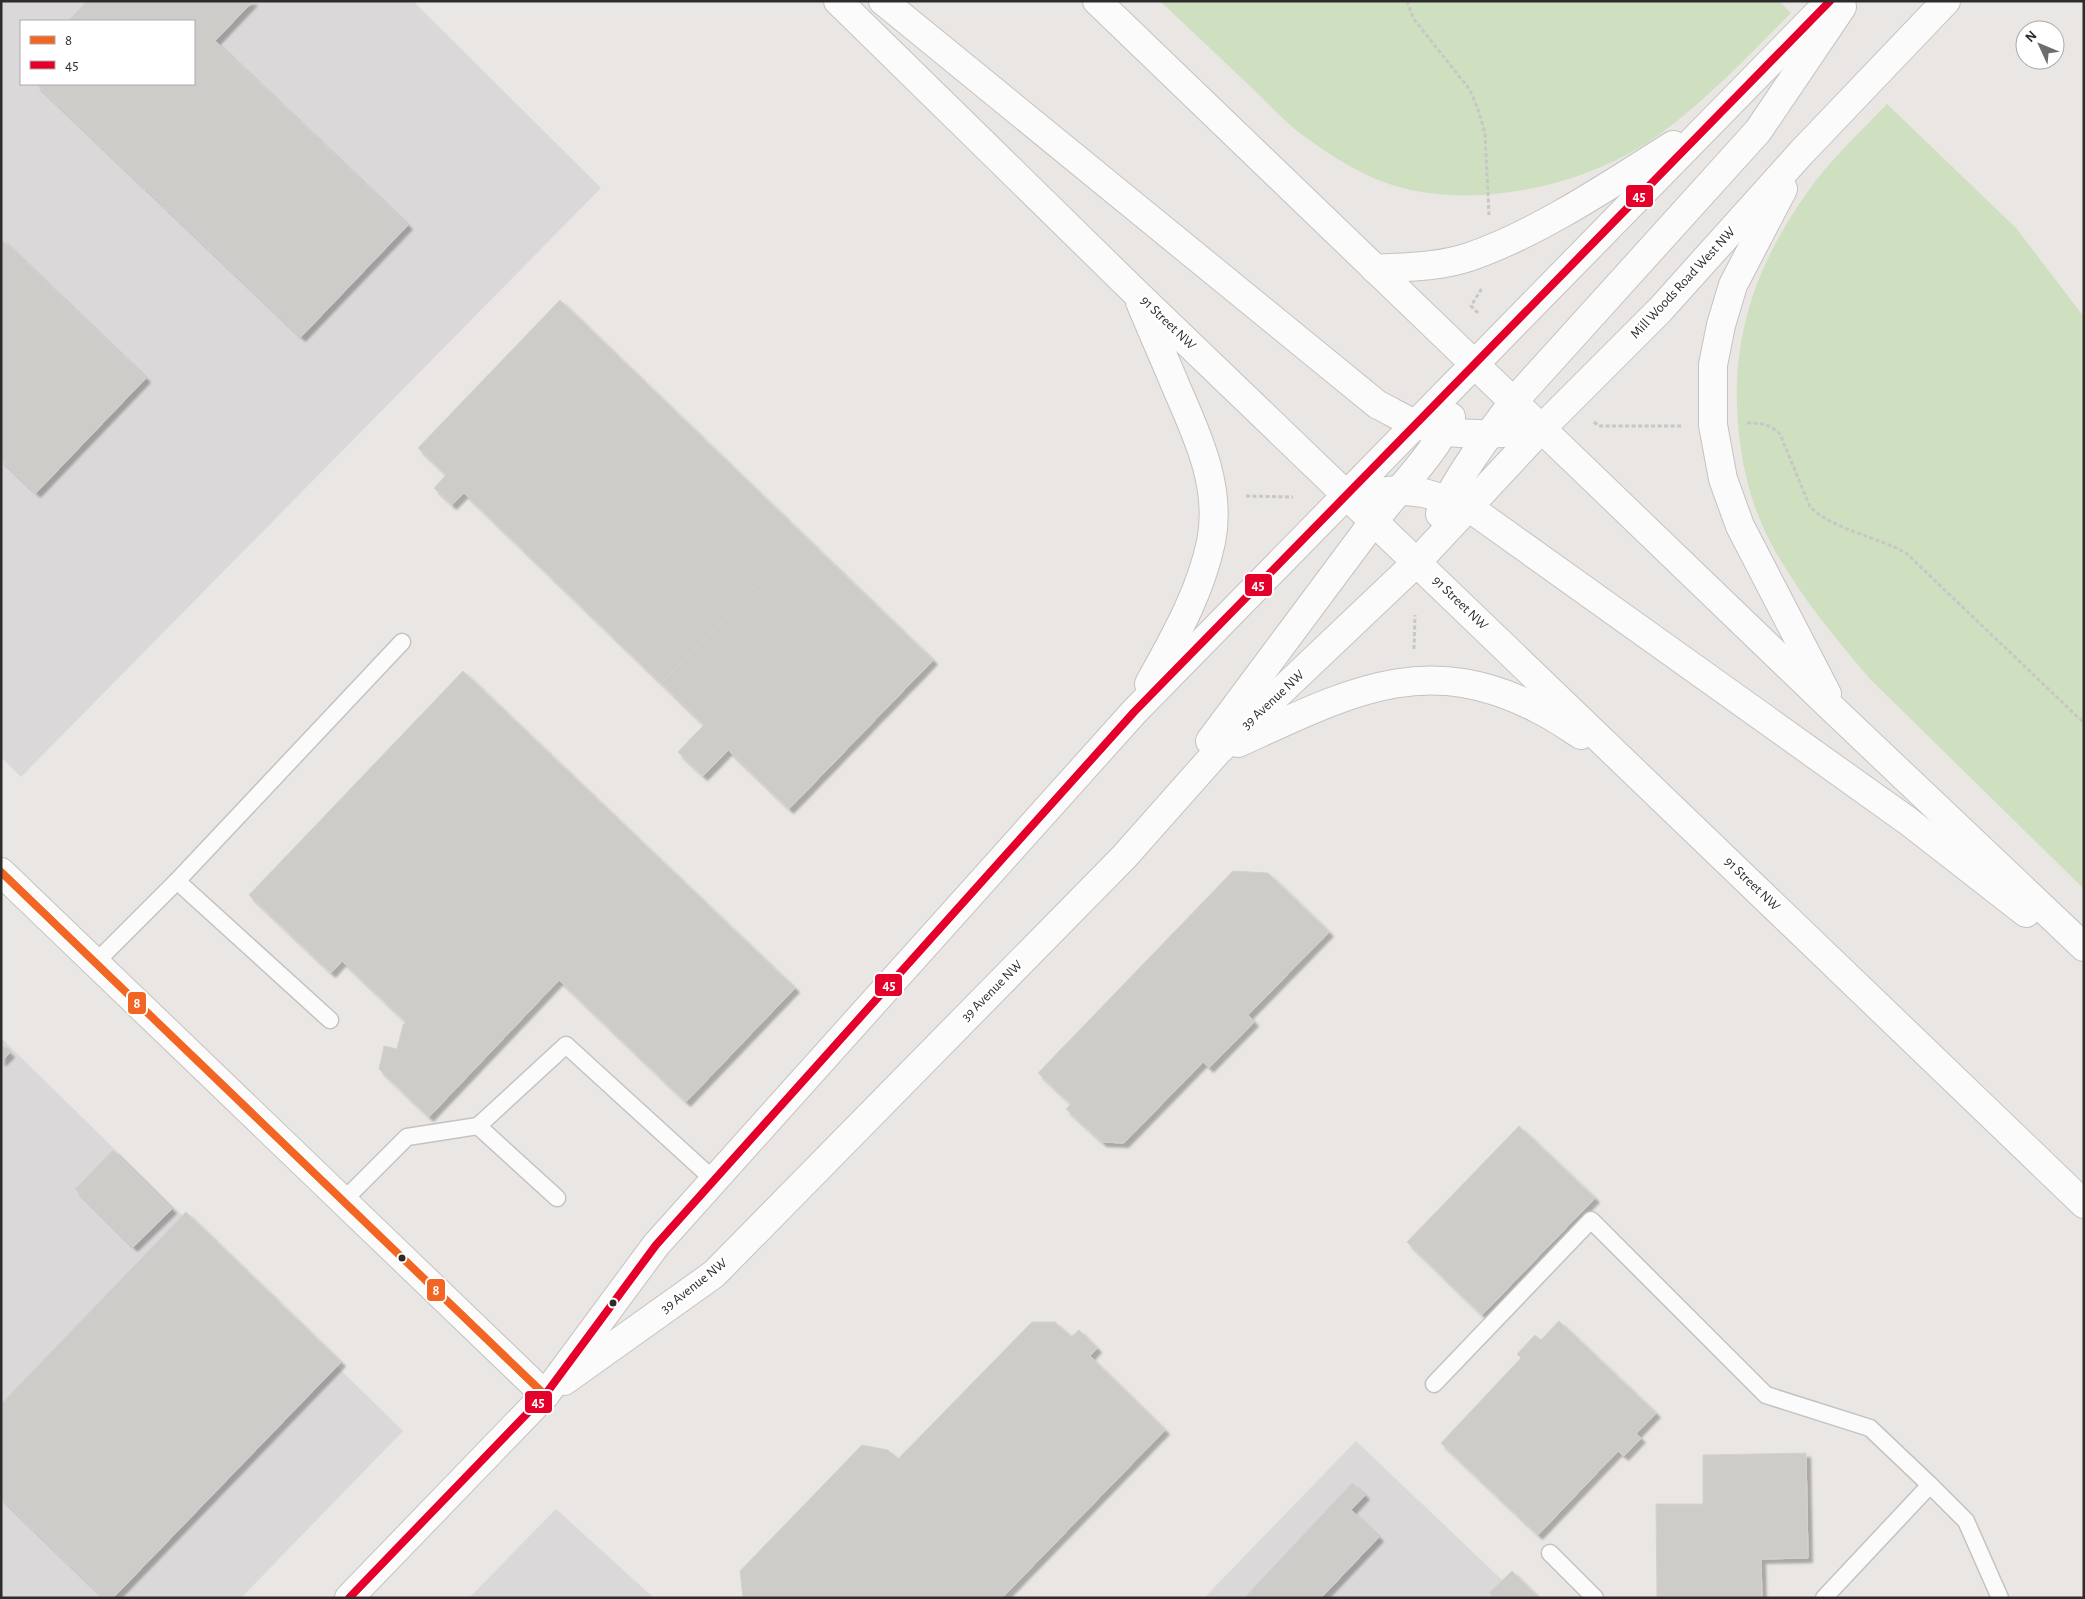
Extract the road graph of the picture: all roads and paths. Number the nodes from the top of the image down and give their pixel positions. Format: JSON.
{"nodes":[{"id":1,"x":838,"y":1,"type":"edge"},
{"id":2,"x":883,"y":1,"type":"edge"},
{"id":3,"x":1097,"y":1,"type":"edge"},
{"id":4,"x":1407,"y":1,"type":"edge"},
{"id":5,"x":1830,"y":1,"type":"edge"},
{"id":6,"x":1846,"y":1,"type":"edge"},
{"id":7,"x":1946,"y":1,"type":"edge"},
{"id":8,"x":1712,"y":120,"type":"junction"},
{"id":9,"x":1802,"y":153,"type":"junction"},
{"id":10,"x":1491,"y":220,"type":"dead end"},
{"id":11,"x":1375,"y":269,"type":"junction"},
{"id":12,"x":1136,"y":292,"type":"junction"},
{"id":13,"x":1475,"y":363,"type":"junction"},
{"id":14,"x":1514,"y":401,"type":"junction"},
{"id":15,"x":1741,"y":423,"type":"dead end"},
{"id":16,"x":1417,"y":424,"type":"junction"},
{"id":17,"x":1599,"y":426,"type":"dead end"},
{"id":18,"x":1686,"y":426,"type":"dead end"},
{"id":19,"x":1542,"y":428,"type":"junction"},
{"id":20,"x":1444,"y":432,"type":"junction"},
{"id":21,"x":1490,"y":432,"type":"junction"},
{"id":22,"x":1398,"y":490,"type":"junction"},
{"id":23,"x":1348,"y":495,"type":"junction"},
{"id":24,"x":1238,"y":496,"type":"dead end"},
{"id":25,"x":1293,"y":497,"type":"dead end"},
{"id":26,"x":1457,"y":503,"type":"junction"},
{"id":27,"x":1374,"y":521,"type":"junction"},
{"id":28,"x":1417,"y":562,"type":"junction"},
{"id":29,"x":1414,"y":615,"type":"dead end"},
{"id":30,"x":402,"y":642,"type":"dead end"},
{"id":31,"x":1414,"y":655,"type":"dead end"},
{"id":32,"x":1835,"y":711,"type":"junction"},
{"id":33,"x":1134,"y":712,"type":"junction"},
{"id":34,"x":2084,"y":724,"type":"edge"},
{"id":35,"x":1218,"y":751,"type":"junction"},
{"id":36,"x":1626,"y":763,"type":"junction"},
{"id":37,"x":1124,"y":857,"type":"junction"},
{"id":38,"x":1,"y":872,"type":"edge"},
{"id":39,"x":177,"y":880,"type":"junction"},
{"id":40,"x":2084,"y":947,"type":"edge"},
{"id":41,"x":2084,"y":959,"type":"edge"},
{"id":42,"x":95,"y":963,"type":"junction"},
{"id":43,"x":330,"y":1020,"type":"dead end"},
{"id":44,"x":478,"y":1126,"type":"junction"},
{"id":45,"x":714,"y":1180,"type":"junction"},
{"id":46,"x":557,"y":1198,"type":"dead end"},
{"id":47,"x":343,"y":1202,"type":"junction"},
{"id":48,"x":2084,"y":1204,"type":"edge"},
{"id":49,"x":1434,"y":1384,"type":"dead end"},
{"id":50,"x":545,"y":1395,"type":"junction"},
{"id":51,"x":1930,"y":1485,"type":"junction"},
{"id":52,"x":1550,"y":1554,"type":"dead end"},
{"id":53,"x":349,"y":1598,"type":"edge"},
{"id":54,"x":1595,"y":1598,"type":"edge"},
{"id":55,"x":1824,"y":1598,"type":"edge"},
{"id":56,"x":2000,"y":1598,"type":"edge"}],
"edges":[{"from":1,"to":12,"type":"main road","name":"91 Street NW"},
{"from":2,"to":16,"type":"main road"},
{"from":3,"to":11,"type":"main road"},
{"from":4,"to":10,"type":"path"},
{"from":5,"to":8,"type":"main road"},
{"from":6,"to":14,"type":"main road"},
{"from":7,"to":9,"type":"main road","name":"Mill Woods Road West NW"},
{"from":8,"to":11,"type":"main road"},
{"from":8,"to":13,"type":"main road"},
{"from":9,"to":19,"type":"main road","name":"Mill Woods Road West NW"},
{"from":9,"to":32,"type":"main road"},
{"from":11,"to":13,"type":"main road"},
{"from":12,"to":23,"type":"main road","name":"91 Street NW"},
{"from":12,"to":33,"type":"main road"},
{"from":13,"to":14,"type":"main road"},
{"from":13,"to":16,"type":"main road","name":"39 Avenue NW"},
{"from":13,"to":20,"type":"main road"},
{"from":14,"to":19,"type":"main road"},
{"from":14,"to":21,"type":"main road"},
{"from":15,"to":34,"type":"path"},
{"from":16,"to":20,"type":"main road"},
{"from":16,"to":23,"type":"main road","name":"39 Avenue NW"},
{"from":17,"to":18,"type":"path"},
{"from":19,"to":21,"type":"main road"},
{"from":19,"to":26,"type":"main road","name":"Mill Woods Road West NW"},
{"from":19,"to":32,"type":"main road"},
{"from":20,"to":21,"type":"main road"},
{"from":20,"to":22,"type":"main road"},
{"from":21,"to":26,"type":"main road"},
{"from":22,"to":23,"type":"main road"},
{"from":22,"to":26,"type":"main road"},
{"from":22,"to":27,"type":"main road"},
{"from":23,"to":27,"type":"main road","name":"91 Street NW"},
{"from":23,"to":33,"type":"main road","name":"39 Avenue NW"},
{"from":24,"to":25,"type":"path"},
{"from":26,"to":28,"type":"main road","name":"Mill Woods Road West NW"},
{"from":26,"to":41,"type":"main road"},
{"from":27,"to":28,"type":"main road","name":"91 Street NW"},
{"from":27,"to":37,"type":"main road"},
{"from":28,"to":35,"type":"main road","name":"39 Avenue NW"},
{"from":28,"to":36,"type":"main road","name":"91 Street NW"},
{"from":29,"to":31,"type":"path"},
{"from":30,"to":39,"type":"lane"},
{"from":32,"to":40,"type":"main road"},
{"from":33,"to":45,"type":"main road","name":"39 Avenue NW"},
{"from":35,"to":36,"type":"main road"},
{"from":35,"to":37,"type":"main road","name":"39 Avenue NW"},
{"from":36,"to":48,"type":"main road","name":"91 Street NW"},
{"from":37,"to":50,"type":"main road","name":"39 Avenue NW"},
{"from":38,"to":42,"type":"main road"},
{"from":39,"to":42,"type":"lane"},
{"from":39,"to":43,"type":"lane"},
{"from":42,"to":47,"type":"main road"},
{"from":44,"to":45,"type":"lane"},
{"from":44,"to":46,"type":"lane"},
{"from":44,"to":47,"type":"lane"},
{"from":45,"to":50,"type":"main road","name":"39 Avenue NW"},
{"from":47,"to":50,"type":"main road"},
{"from":49,"to":51,"type":"lane"},
{"from":50,"to":53,"type":"main road","name":"39 Avenue NW"},
{"from":51,"to":55,"type":"lane"},
{"from":51,"to":56,"type":"lane"},
{"from":52,"to":54,"type":"lane"}]}
